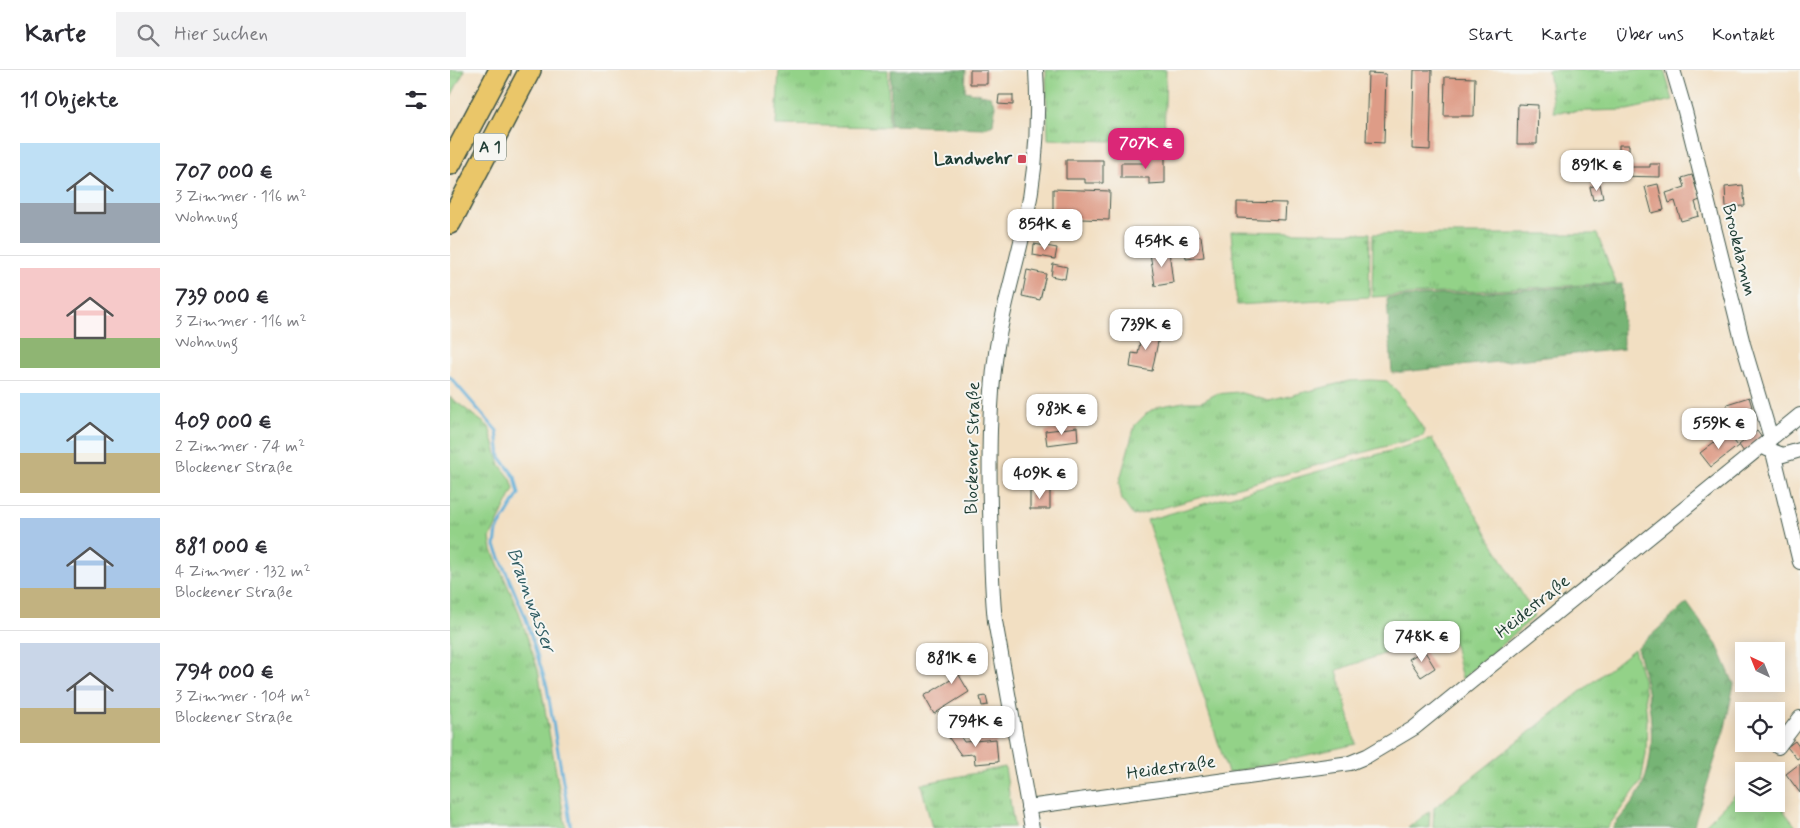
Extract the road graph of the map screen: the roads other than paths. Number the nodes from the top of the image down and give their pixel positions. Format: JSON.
{"nodes":[{"id":1,"x":500,"y":70,"type":"edge"},
{"id":2,"x":530,"y":70,"type":"edge"},
{"id":3,"x":1036,"y":70,"type":"edge"},
{"id":4,"x":1673,"y":70,"type":"edge"},
{"id":5,"x":450,"y":164,"type":"edge"},
{"id":6,"x":450,"y":223,"type":"edge"},
{"id":7,"x":1800,"y":415,"type":"edge"},
{"id":8,"x":1769,"y":445,"type":"junction"},
{"id":9,"x":1800,"y":450,"type":"edge"},
{"id":10,"x":1800,"y":562,"type":"edge"},
{"id":11,"x":1800,"y":718,"type":"edge"},
{"id":12,"x":1785,"y":737,"type":"edge"},
{"id":13,"x":1028,"y":807,"type":"junction"},
{"id":14,"x":1032,"y":828,"type":"edge"}],
"edges":[{"from":1,"to":5,"type":"highway","number":"A 1"},
{"from":2,"to":6,"type":"highway","number":"A 1"},
{"from":3,"to":13,"type":"street","name":"Blockener Straße"},
{"from":4,"to":8,"type":"street","name":"Brookdamm"},
{"from":7,"to":8,"type":"street","name":"Heidestraße"},
{"from":8,"to":9,"type":"street"},
{"from":8,"to":10,"type":"street","name":"Brookdamm"},
{"from":8,"to":13,"type":"street","name":"Heidestraße"},
{"from":11,"to":12,"type":"street"},
{"from":13,"to":14,"type":"street","name":"Blockener Straße"}]}
